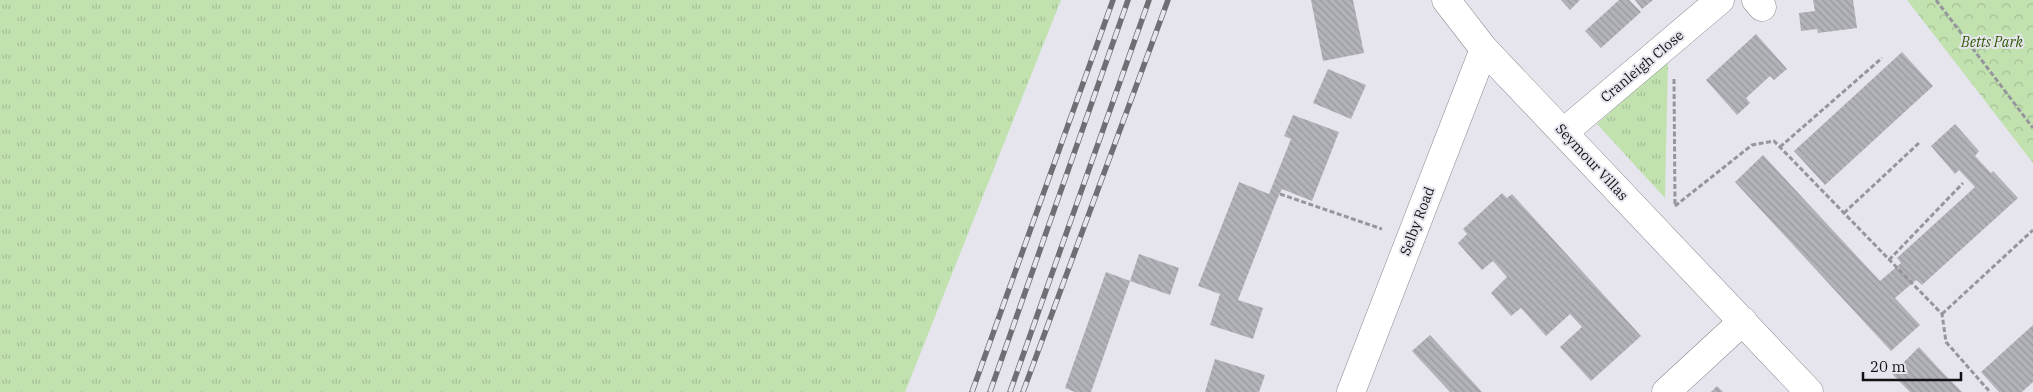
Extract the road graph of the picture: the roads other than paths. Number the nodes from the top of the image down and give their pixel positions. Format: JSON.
{"nodes":[{"id":1,"x":1446,"y":0,"type":"edge"},
{"id":2,"x":1720,"y":0,"type":"edge"},
{"id":3,"x":1484,"y":49,"type":"junction"},
{"id":4,"x":1564,"y":132,"type":"junction"},
{"id":5,"x":1743,"y":321,"type":"junction"},
{"id":6,"x":1351,"y":392,"type":"edge"},
{"id":7,"x":1666,"y":392,"type":"edge"},
{"id":8,"x":1809,"y":392,"type":"edge"}],
"edges":[{"from":1,"to":3,"type":"street","name":"Seymour Villas"},
{"from":2,"to":4,"type":"street","name":"Cranleigh Close"},
{"from":3,"to":4,"type":"street","name":"Seymour Villas"},
{"from":3,"to":6,"type":"street","name":"Selby Road"},
{"from":4,"to":5,"type":"street","name":"Seymour Villas"},
{"from":5,"to":7,"type":"street"},
{"from":5,"to":8,"type":"street","name":"Seymour Villas"}]}
